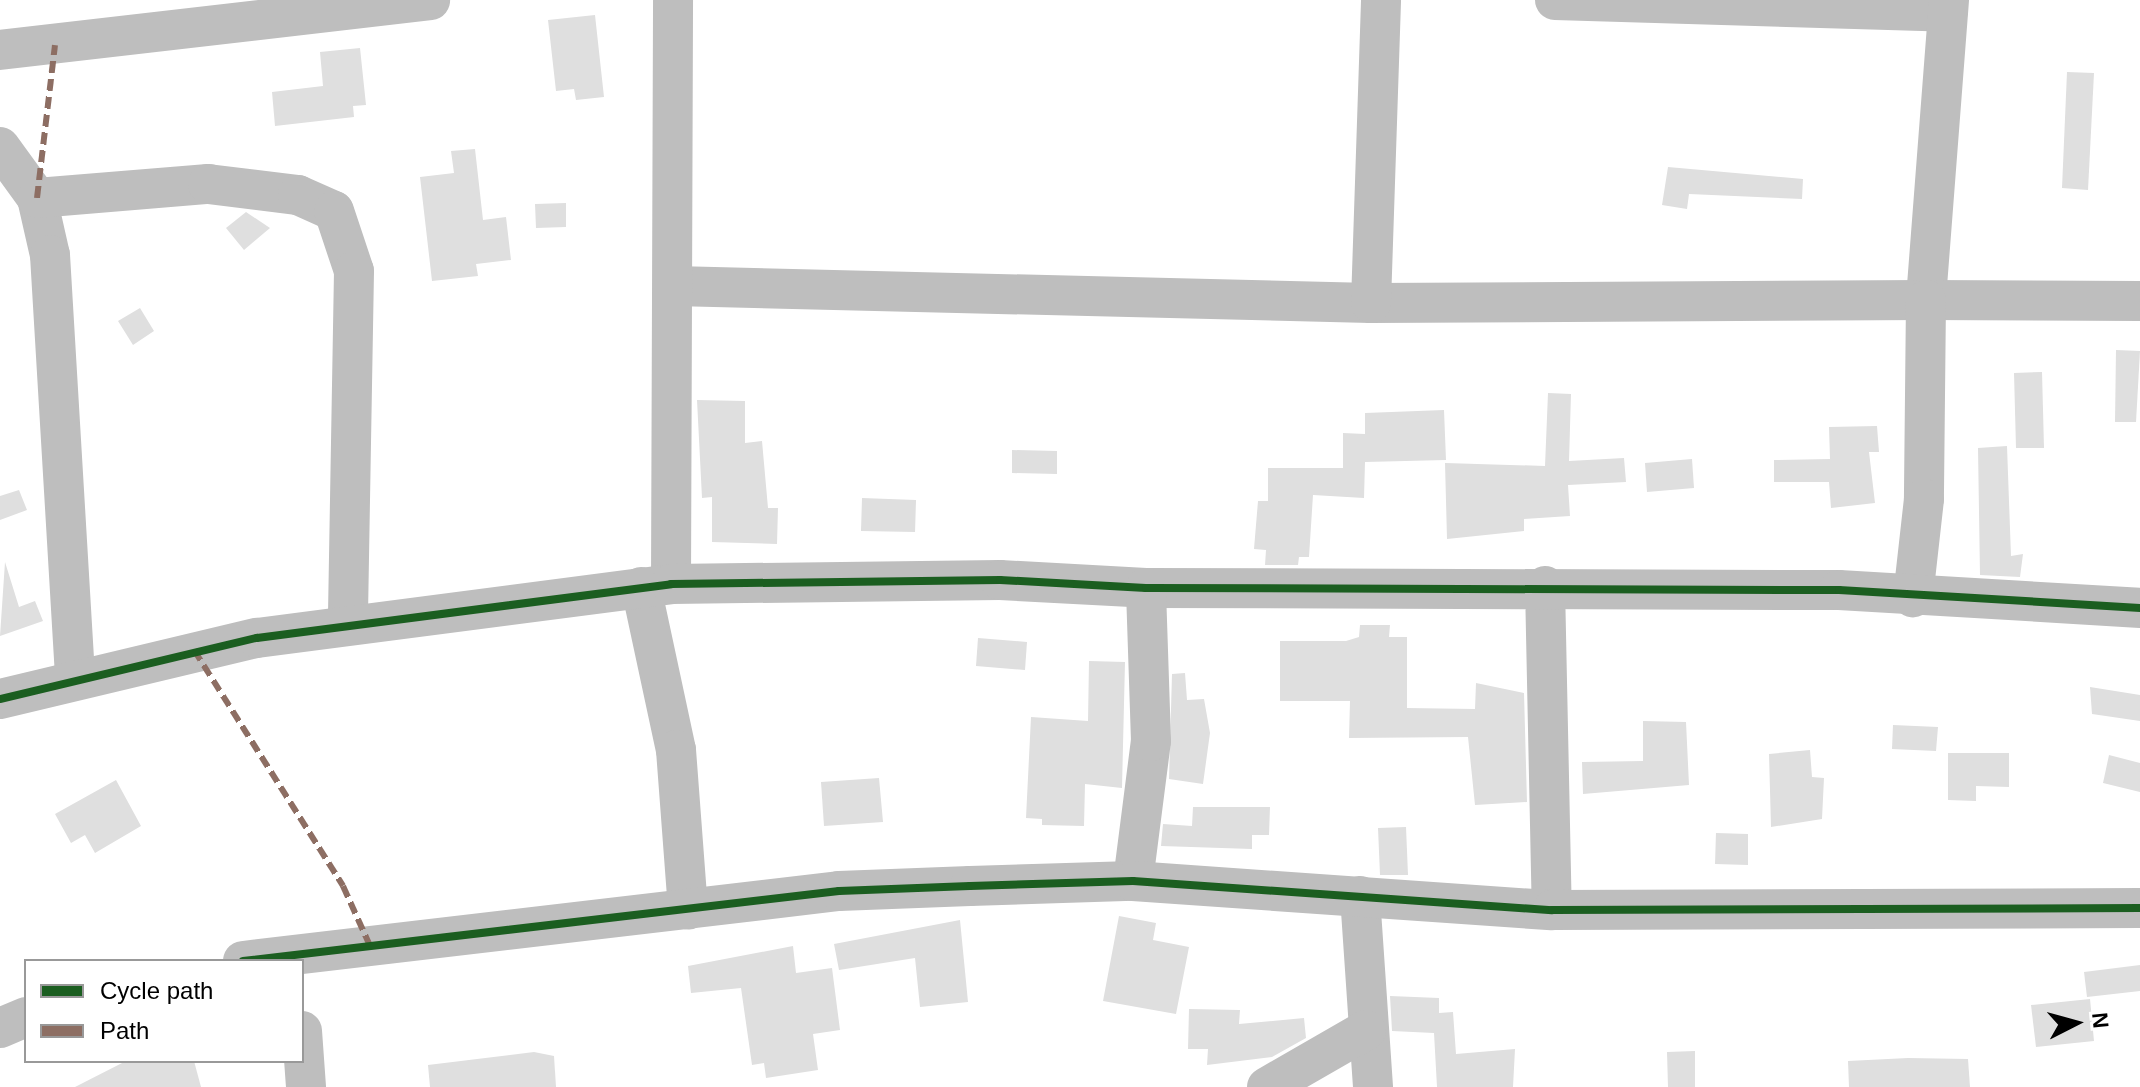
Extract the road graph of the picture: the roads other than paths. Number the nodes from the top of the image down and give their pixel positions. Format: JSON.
{"nodes":[{"id":1,"x":430,"y":0,"type":"edge"},
{"id":2,"x":673,"y":0,"type":"edge"},
{"id":3,"x":1381,"y":0,"type":"edge"},
{"id":4,"x":1577,"y":1,"type":"edge"},
{"id":5,"x":1948,"y":6,"type":"edge"},
{"id":6,"x":184,"y":15,"type":"edge"},
{"id":7,"x":0,"y":50,"type":"edge"},
{"id":8,"x":0,"y":147,"type":"edge"},
{"id":9,"x":37,"y":198,"type":"junction"},
{"id":10,"x":674,"y":286,"type":"junction"},
{"id":11,"x":1926,"y":300,"type":"junction"},
{"id":12,"x":2140,"y":301,"type":"edge"},
{"id":13,"x":1371,"y":303,"type":"junction"},
{"id":14,"x":656,"y":585,"type":"junction"},
{"id":15,"x":1545,"y":586,"type":"junction"},
{"id":16,"x":1146,"y":588,"type":"junction"},
{"id":17,"x":1913,"y":597,"type":"junction"},
{"id":18,"x":2140,"y":608,"type":"edge"},
{"id":19,"x":348,"y":624,"type":"junction"},
{"id":20,"x":75,"y":677,"type":"junction"},
{"id":21,"x":0,"y":699,"type":"edge"},
{"id":22,"x":1133,"y":881,"type":"junction"},
{"id":23,"x":1360,"y":896,"type":"junction"},
{"id":24,"x":2140,"y":908,"type":"edge"},
{"id":25,"x":688,"y":910,"type":"junction"},
{"id":26,"x":1552,"y":910,"type":"junction"},
{"id":27,"x":297,"y":958,"type":"edge"},
{"id":28,"x":24,"y":1018,"type":"edge"},
{"id":29,"x":0,"y":1028,"type":"edge"},
{"id":30,"x":1366,"y":1030,"type":"junction"},
{"id":31,"x":304,"y":1059,"type":"edge"},
{"id":32,"x":306,"y":1087,"type":"edge"},
{"id":33,"x":1267,"y":1087,"type":"edge"},
{"id":34,"x":1373,"y":1087,"type":"edge"}],
"edges":[{"from":1,"to":6,"type":"street"},
{"from":2,"to":10,"type":"street"},
{"from":3,"to":13,"type":"street"},
{"from":4,"to":5,"type":"street"},
{"from":5,"to":11,"type":"street"},
{"from":6,"to":7,"type":"street"},
{"from":8,"to":9,"type":"street"},
{"from":9,"to":19,"type":"street"},
{"from":9,"to":20,"type":"street"},
{"from":10,"to":13,"type":"street"},
{"from":10,"to":14,"type":"street"},
{"from":11,"to":12,"type":"street"},
{"from":11,"to":13,"type":"street"},
{"from":11,"to":17,"type":"street"},
{"from":14,"to":16,"type":"street"},
{"from":14,"to":19,"type":"street"},
{"from":14,"to":25,"type":"street"},
{"from":15,"to":16,"type":"street"},
{"from":15,"to":17,"type":"street"},
{"from":15,"to":26,"type":"street"},
{"from":16,"to":22,"type":"street"},
{"from":17,"to":18,"type":"street"},
{"from":19,"to":20,"type":"street"},
{"from":20,"to":21,"type":"street"},
{"from":22,"to":23,"type":"street"},
{"from":22,"to":25,"type":"street"},
{"from":23,"to":26,"type":"street"},
{"from":23,"to":30,"type":"street"},
{"from":24,"to":26,"type":"street"},
{"from":25,"to":27,"type":"street"},
{"from":28,"to":29,"type":"street"},
{"from":30,"to":33,"type":"street"},
{"from":30,"to":34,"type":"street"},
{"from":31,"to":32,"type":"street"}]}
